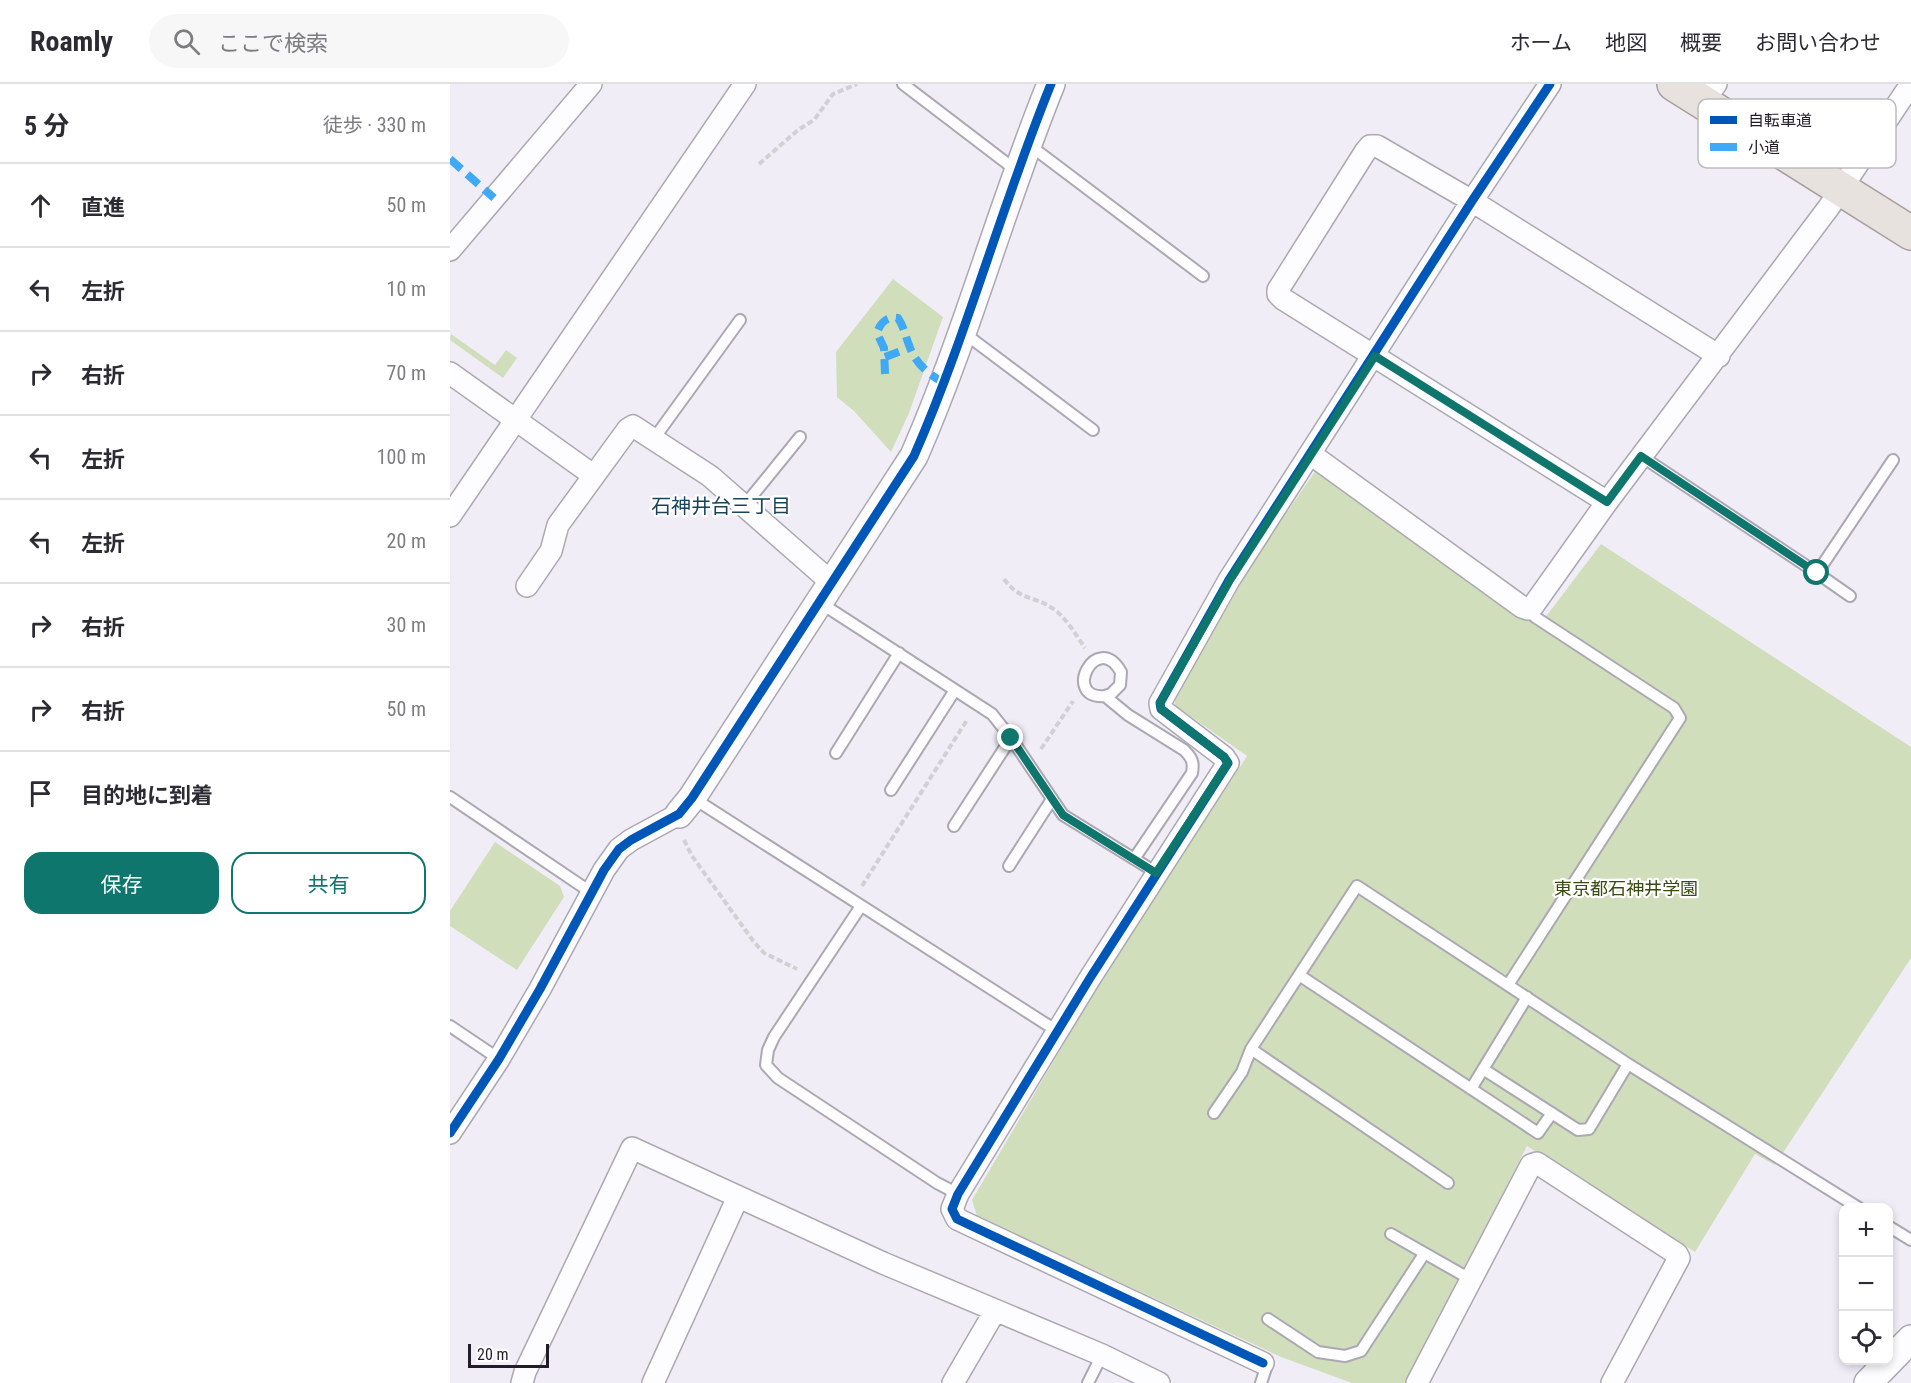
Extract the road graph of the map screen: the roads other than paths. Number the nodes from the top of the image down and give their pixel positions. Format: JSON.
{"nodes":[{"id":1,"x":591,"y":84,"type":"edge"},
{"id":2,"x":745,"y":84,"type":"edge"},
{"id":3,"x":903,"y":84,"type":"edge"},
{"id":4,"x":1050,"y":84,"type":"edge"},
{"id":5,"x":1550,"y":84,"type":"edge"},
{"id":6,"x":1674,"y":84,"type":"edge"},
{"id":7,"x":1911,"y":84,"type":"edge"},
{"id":8,"x":1709,"y":93,"type":"edge"},
{"id":9,"x":1896,"y":107,"type":"edge"},
{"id":10,"x":1027,"y":143,"type":"junction"},
{"id":11,"x":1811,"y":168,"type":"edge"},
{"id":12,"x":1856,"y":168,"type":"edge"},
{"id":13,"x":1017,"y":171,"type":"junction"},
{"id":14,"x":1841,"y":190,"type":"junction"},
{"id":15,"x":1472,"y":201,"type":"junction"},
{"id":16,"x":1911,"y":233,"type":"edge"},
{"id":17,"x":450,"y":250,"type":"edge"},
{"id":18,"x":1203,"y":276,"type":"dead end"},
{"id":19,"x":740,"y":320,"type":"dead end"},
{"id":20,"x":962,"y":331,"type":"junction"},
{"id":21,"x":1375,"y":356,"type":"junction"},
{"id":22,"x":1719,"y":356,"type":"junction"},
{"id":23,"x":450,"y":373,"type":"edge"},
{"id":24,"x":514,"y":419,"type":"junction"},
{"id":25,"x":1093,"y":430,"type":"dead end"},
{"id":26,"x":800,"y":437,"type":"dead end"},
{"id":27,"x":653,"y":440,"type":"junction"},
{"id":28,"x":1312,"y":455,"type":"junction"},
{"id":29,"x":1641,"y":456,"type":"junction"},
{"id":30,"x":1893,"y":460,"type":"dead end"},
{"id":31,"x":593,"y":475,"type":"junction"},
{"id":32,"x":1607,"y":502,"type":"junction"},
{"id":33,"x":744,"y":506,"type":"junction"},
{"id":34,"x":450,"y":516,"type":"edge"},
{"id":35,"x":1817,"y":573,"type":"junction"},
{"id":36,"x":527,"y":586,"type":"dead end"},
{"id":37,"x":825,"y":592,"type":"junction"},
{"id":38,"x":1850,"y":596,"type":"dead end"},
{"id":39,"x":1528,"y":609,"type":"junction"},
{"id":40,"x":899,"y":654,"type":"junction"},
{"id":41,"x":955,"y":690,"type":"junction"},
{"id":42,"x":1105,"y":696,"type":"junction"},
{"id":43,"x":1011,"y":738,"type":"junction"},
{"id":44,"x":836,"y":753,"type":"dead end"},
{"id":45,"x":891,"y":790,"type":"dead end"},
{"id":46,"x":450,"y":796,"type":"edge"},
{"id":47,"x":1052,"y":799,"type":"junction"},
{"id":48,"x":684,"y":815,"type":"junction"},
{"id":49,"x":954,"y":826,"type":"dead end"},
{"id":50,"x":1134,"y":859,"type":"junction"},
{"id":51,"x":1009,"y":866,"type":"dead end"},
{"id":52,"x":1156,"y":873,"type":"junction"},
{"id":53,"x":592,"y":893,"type":"junction"},
{"id":54,"x":857,"y":903,"type":"junction"},
{"id":55,"x":1299,"y":975,"type":"junction"},
{"id":56,"x":1508,"y":985,"type":"junction"},
{"id":57,"x":1527,"y":997,"type":"junction"},
{"id":58,"x":450,"y":1026,"type":"edge"},
{"id":59,"x":1057,"y":1031,"type":"junction"},
{"id":60,"x":1251,"y":1049,"type":"junction"},
{"id":61,"x":499,"y":1059,"type":"junction"},
{"id":62,"x":1628,"y":1064,"type":"junction"},
{"id":63,"x":1483,"y":1069,"type":"junction"},
{"id":64,"x":1471,"y":1089,"type":"junction"},
{"id":65,"x":1215,"y":1113,"type":"dead end"},
{"id":66,"x":1552,"y":1113,"type":"junction"},
{"id":67,"x":450,"y":1133,"type":"edge"},
{"id":68,"x":1448,"y":1183,"type":"dead end"},
{"id":69,"x":958,"y":1194,"type":"junction"},
{"id":70,"x":738,"y":1197,"type":"junction"},
{"id":71,"x":1851,"y":1203,"type":"edge"},
{"id":72,"x":1893,"y":1229,"type":"edge"},
{"id":73,"x":1391,"y":1234,"type":"dead end"},
{"id":74,"x":1911,"y":1240,"type":"edge"},
{"id":75,"x":1424,"y":1254,"type":"junction"},
{"id":76,"x":1470,"y":1279,"type":"junction"},
{"id":77,"x":995,"y":1311,"type":"junction"},
{"id":78,"x":1268,"y":1319,"type":"dead end"},
{"id":79,"x":1911,"y":1339,"type":"edge"},
{"id":80,"x":1102,"y":1355,"type":"junction"},
{"id":81,"x":1262,"y":1373,"type":"edge"},
{"id":82,"x":522,"y":1383,"type":"edge"},
{"id":83,"x":653,"y":1383,"type":"edge"},
{"id":84,"x":953,"y":1383,"type":"edge"},
{"id":85,"x":1088,"y":1383,"type":"edge"},
{"id":86,"x":1159,"y":1383,"type":"edge"},
{"id":87,"x":1417,"y":1383,"type":"edge"},
{"id":88,"x":1612,"y":1383,"type":"edge"},
{"id":89,"x":1868,"y":1383,"type":"edge"}],
"edges":[{"from":1,"to":17,"type":"street"},
{"from":2,"to":24,"type":"street"},
{"from":3,"to":13,"type":"lane"},
{"from":4,"to":10,"type":"street"},
{"from":5,"to":15,"type":"street"},
{"from":6,"to":8,"type":"main road"},
{"from":7,"to":9,"type":"street"},
{"from":10,"to":13,"type":"street"},
{"from":10,"to":18,"type":"lane"},
{"from":11,"to":14,"type":"main road"},
{"from":12,"to":14,"type":"street"},
{"from":13,"to":20,"type":"street"},
{"from":14,"to":16,"type":"main road"},
{"from":14,"to":22,"type":"street"},
{"from":15,"to":21,"type":"street"},
{"from":15,"to":21,"type":"street"},
{"from":15,"to":22,"type":"street"},
{"from":19,"to":27,"type":"lane"},
{"from":20,"to":25,"type":"lane"},
{"from":20,"to":37,"type":"street"},
{"from":21,"to":28,"type":"street"},
{"from":21,"to":32,"type":"street"},
{"from":22,"to":29,"type":"street"},
{"from":23,"to":24,"type":"street"},
{"from":24,"to":31,"type":"street"},
{"from":24,"to":34,"type":"street"},
{"from":26,"to":33,"type":"lane"},
{"from":27,"to":31,"type":"street"},
{"from":27,"to":33,"type":"street"},
{"from":28,"to":39,"type":"street"},
{"from":28,"to":52,"type":"street"},
{"from":29,"to":32,"type":"street"},
{"from":29,"to":35,"type":"lane"},
{"from":30,"to":35,"type":"lane"},
{"from":31,"to":36,"type":"street"},
{"from":32,"to":39,"type":"street"},
{"from":33,"to":37,"type":"street"},
{"from":35,"to":38,"type":"lane"},
{"from":37,"to":40,"type":"lane"},
{"from":37,"to":48,"type":"street"},
{"from":39,"to":56,"type":"lane"},
{"from":40,"to":41,"type":"lane"},
{"from":40,"to":44,"type":"lane"},
{"from":41,"to":43,"type":"lane"},
{"from":41,"to":45,"type":"lane"},
{"from":42,"to":42,"type":"lane"},
{"from":42,"to":50,"type":"lane"},
{"from":43,"to":47,"type":"lane"},
{"from":43,"to":49,"type":"lane"},
{"from":46,"to":53,"type":"lane"},
{"from":47,"to":50,"type":"lane"},
{"from":47,"to":51,"type":"lane"},
{"from":48,"to":53,"type":"street"},
{"from":48,"to":54,"type":"lane"},
{"from":50,"to":52,"type":"lane"},
{"from":52,"to":59,"type":"street"},
{"from":53,"to":61,"type":"street"},
{"from":54,"to":59,"type":"lane"},
{"from":54,"to":69,"type":"lane"},
{"from":55,"to":56,"type":"lane"},
{"from":55,"to":60,"type":"lane"},
{"from":55,"to":64,"type":"lane"},
{"from":56,"to":57,"type":"lane"},
{"from":57,"to":62,"type":"lane"},
{"from":57,"to":63,"type":"lane"},
{"from":58,"to":61,"type":"lane"},
{"from":59,"to":69,"type":"street"},
{"from":60,"to":65,"type":"lane"},
{"from":60,"to":68,"type":"lane"},
{"from":61,"to":67,"type":"street"},
{"from":62,"to":66,"type":"lane"},
{"from":62,"to":71,"type":"lane"},
{"from":63,"to":64,"type":"lane"},
{"from":63,"to":66,"type":"lane"},
{"from":64,"to":66,"type":"lane"},
{"from":69,"to":81,"type":"street"},
{"from":70,"to":77,"type":"street"},
{"from":70,"to":82,"type":"street"},
{"from":70,"to":83,"type":"street"},
{"from":72,"to":74,"type":"lane"},
{"from":73,"to":75,"type":"lane"},
{"from":75,"to":76,"type":"lane"},
{"from":75,"to":78,"type":"lane"},
{"from":76,"to":87,"type":"street"},
{"from":76,"to":88,"type":"street"},
{"from":77,"to":80,"type":"street"},
{"from":77,"to":84,"type":"street"},
{"from":79,"to":89,"type":"street"},
{"from":80,"to":85,"type":"lane"},
{"from":80,"to":86,"type":"street"}]}
